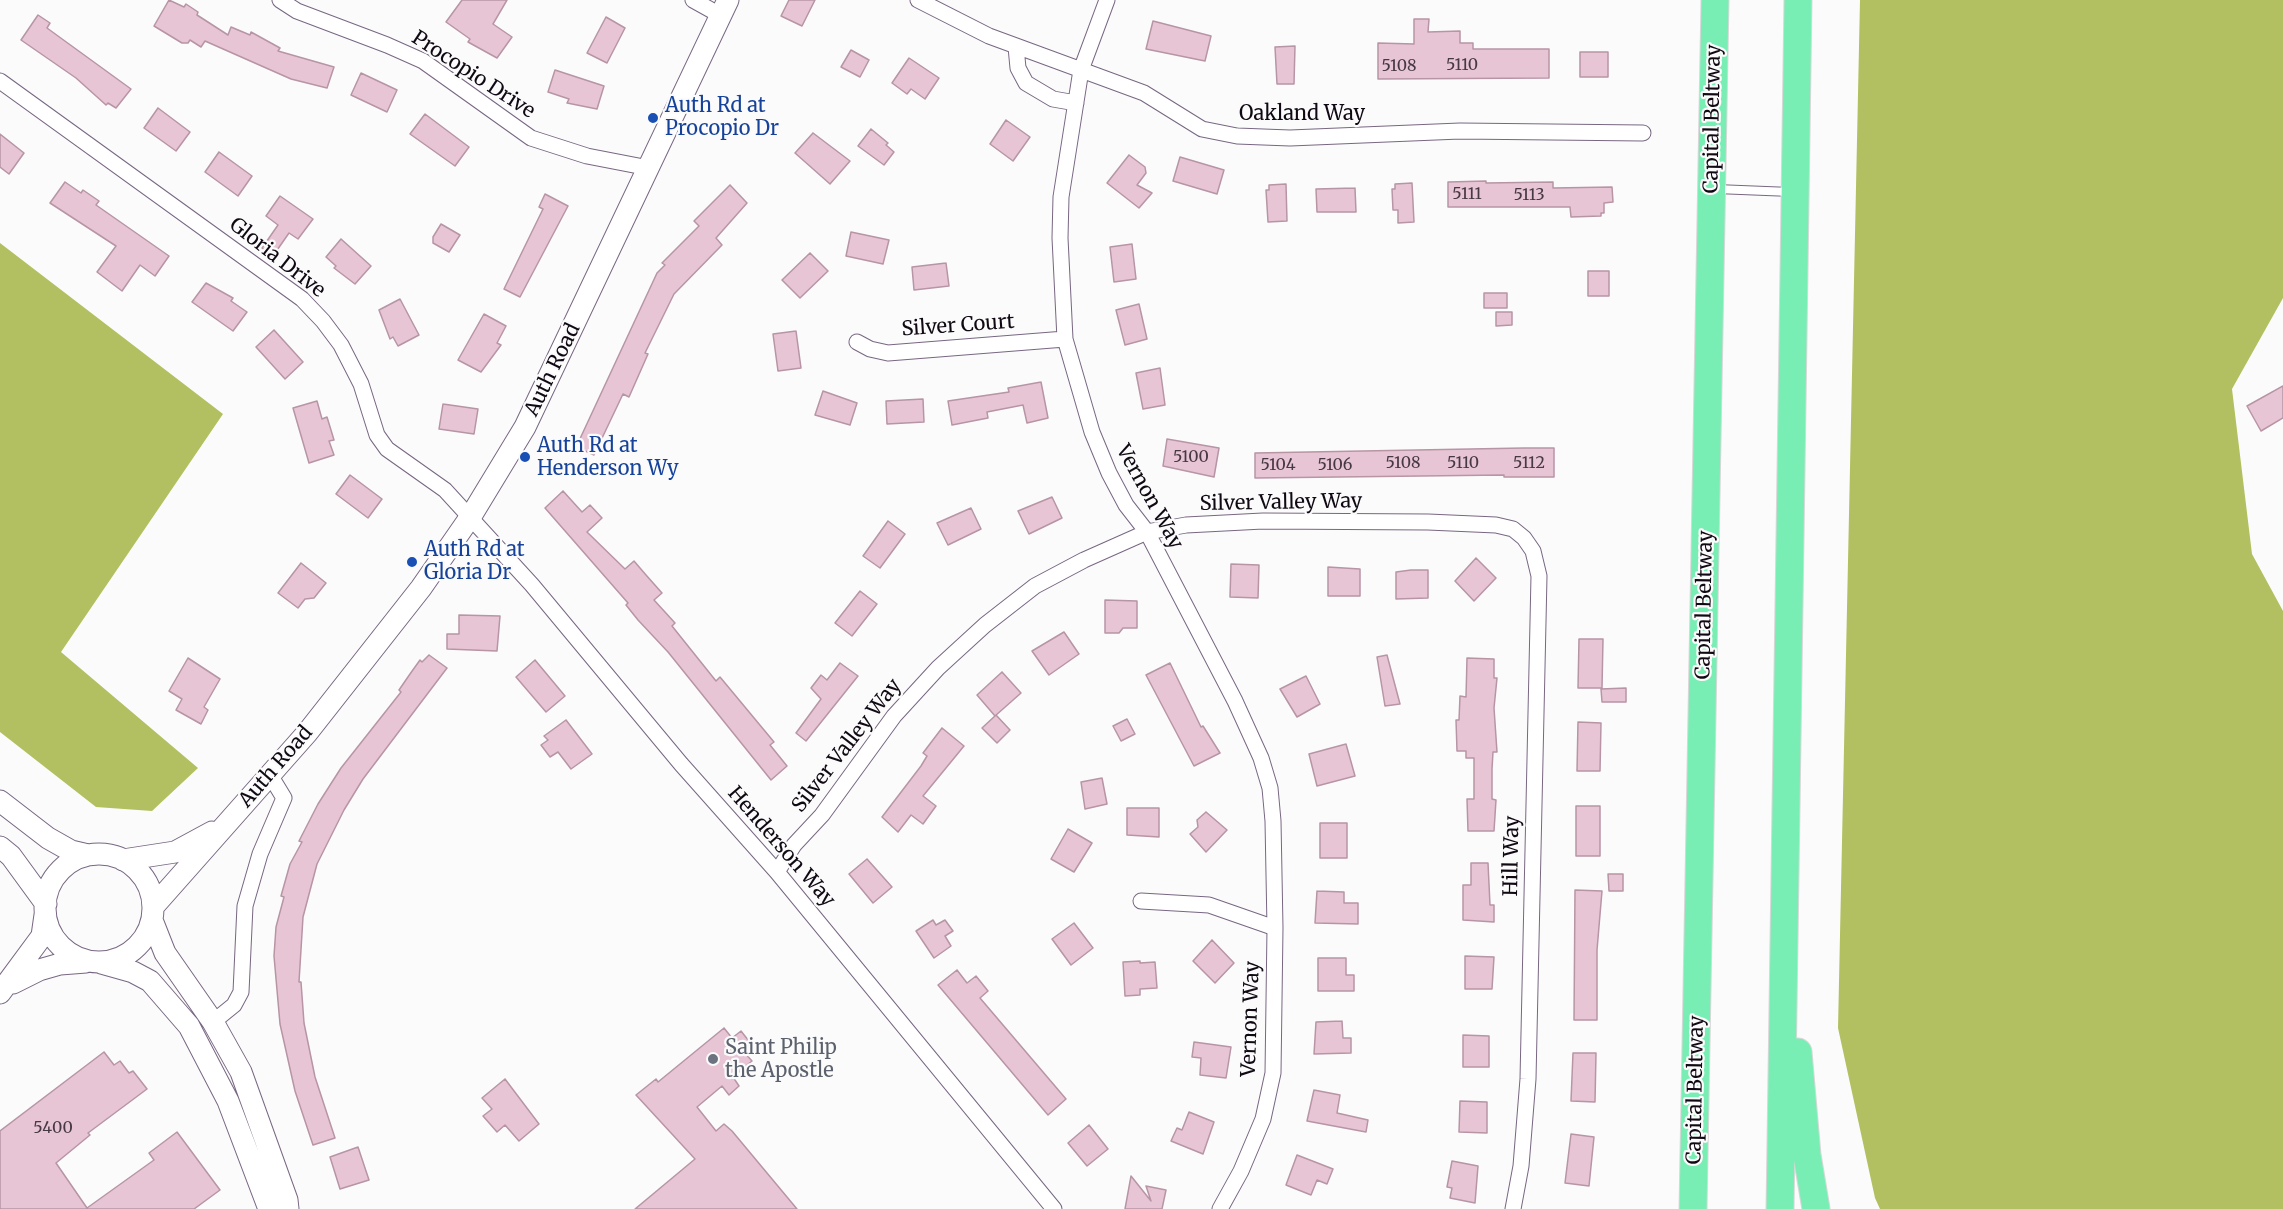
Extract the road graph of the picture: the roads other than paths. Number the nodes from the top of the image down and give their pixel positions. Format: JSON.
{"nodes":[{"id":1,"x":280,"y":0,"type":"edge"},
{"id":2,"x":693,"y":0,"type":"edge"},
{"id":3,"x":918,"y":0,"type":"edge"},
{"id":4,"x":1107,"y":0,"type":"edge"},
{"id":5,"x":1715,"y":0,"type":"edge"},
{"id":6,"x":1798,"y":0,"type":"edge"},
{"id":7,"x":724,"y":8,"type":"edge"},
{"id":8,"x":1016,"y":47,"type":"junction"},
{"id":9,"x":1082,"y":70,"type":"junction"},
{"id":10,"x":0,"y":81,"type":"edge"},
{"id":11,"x":1076,"y":103,"type":"junction"},
{"id":12,"x":1643,"y":133,"type":"dead end"},
{"id":13,"x":649,"y":168,"type":"junction"},
{"id":14,"x":1712,"y":189,"type":"junction"},
{"id":15,"x":1795,"y":193,"type":"junction"},
{"id":16,"x":1065,"y":339,"type":"junction"},
{"id":17,"x":857,"y":342,"type":"dead end"},
{"id":18,"x":471,"y":516,"type":"junction"},
{"id":19,"x":1496,"y":525,"type":"joint"},
{"id":20,"x":1147,"y":532,"type":"junction"},
{"id":21,"x":270,"y":775,"type":"junction"},
{"id":22,"x":0,"y":801,"type":"edge"},
{"id":23,"x":232,"y":818,"type":"junction"},
{"id":24,"x":0,"y":847,"type":"edge"},
{"id":25,"x":88,"y":855,"type":"junction"},
{"id":26,"x":123,"y":860,"type":"junction"},
{"id":27,"x":777,"y":872,"type":"junction"},
{"id":28,"x":1786,"y":876,"type":"junction"},
{"id":29,"x":1141,"y":901,"type":"dead end"},
{"id":30,"x":46,"y":910,"type":"junction"},
{"id":31,"x":153,"y":913,"type":"junction"},
{"id":32,"x":1275,"y":928,"type":"junction"},
{"id":33,"x":92,"y":962,"type":"junction"},
{"id":34,"x":2,"y":990,"type":"edge"},
{"id":35,"x":213,"y":1022,"type":"junction"},
{"id":36,"x":269,"y":1209,"type":"edge"},
{"id":37,"x":288,"y":1209,"type":"edge"},
{"id":38,"x":1054,"y":1209,"type":"edge"},
{"id":39,"x":1220,"y":1209,"type":"edge"},
{"id":40,"x":1513,"y":1209,"type":"edge"},
{"id":41,"x":1693,"y":1209,"type":"edge"},
{"id":42,"x":1780,"y":1209,"type":"edge"},
{"id":43,"x":1816,"y":1209,"type":"edge"}],
"edges":[{"from":1,"to":13,"type":"street","name":"Procopio Drive"},
{"from":2,"to":7,"type":"street"},
{"from":3,"to":8,"type":"street","name":"Oakland Way"},
{"from":4,"to":9,"type":"street","name":"Vernon Way"},
{"from":5,"to":14,"type":"highway","name":"Capital Beltway"},
{"from":6,"to":15,"type":"highway"},
{"from":7,"to":13,"type":"main road","name":"Auth Road"},
{"from":8,"to":9,"type":"street","name":"Oakland Way"},
{"from":8,"to":11,"type":"street"},
{"from":9,"to":11,"type":"street","name":"Vernon Way"},
{"from":9,"to":12,"type":"street","name":"Oakland Way"},
{"from":10,"to":18,"type":"street","name":"Gloria Drive"},
{"from":11,"to":16,"type":"street","name":"Vernon Way"},
{"from":13,"to":18,"type":"main road","name":"Auth Road"},
{"from":14,"to":15,"type":"lane"},
{"from":14,"to":41,"type":"highway","name":"Capital Beltway"},
{"from":15,"to":28,"type":"highway"},
{"from":16,"to":17,"type":"street","name":"Silver Court"},
{"from":16,"to":20,"type":"street","name":"Vernon Way"},
{"from":18,"to":21,"type":"main road","name":"Auth Road"},
{"from":18,"to":27,"type":"street","name":"Henderson Way"},
{"from":19,"to":20,"type":"street","name":"Silver Valley Way"},
{"from":19,"to":40,"type":"street","name":"Hill Way"},
{"from":20,"to":27,"type":"street","name":"Silver Valley Way"},
{"from":20,"to":32,"type":"street","name":"Vernon Way"},
{"from":21,"to":23,"type":"main road","name":"Auth Road"},
{"from":21,"to":35,"type":"street"},
{"from":22,"to":25,"type":"main road"},
{"from":23,"to":26,"type":"main road","name":"Auth Road"},
{"from":23,"to":31,"type":"main road","name":"Auth Road"},
{"from":24,"to":30,"type":"main road"},
{"from":25,"to":26,"type":"main road"},
{"from":25,"to":30,"type":"main road"},
{"from":26,"to":31,"type":"main road"},
{"from":27,"to":38,"type":"street","name":"Henderson Way"},
{"from":28,"to":42,"type":"highway"},
{"from":28,"to":43,"type":"highway"},
{"from":29,"to":32,"type":"street"},
{"from":30,"to":33,"type":"main road"},
{"from":30,"to":34,"type":"main road"},
{"from":31,"to":33,"type":"main road"},
{"from":31,"to":35,"type":"main road"},
{"from":32,"to":39,"type":"street","name":"Vernon Way"},
{"from":33,"to":34,"type":"main road"},
{"from":33,"to":36,"type":"main road"},
{"from":35,"to":37,"type":"main road"}]}
